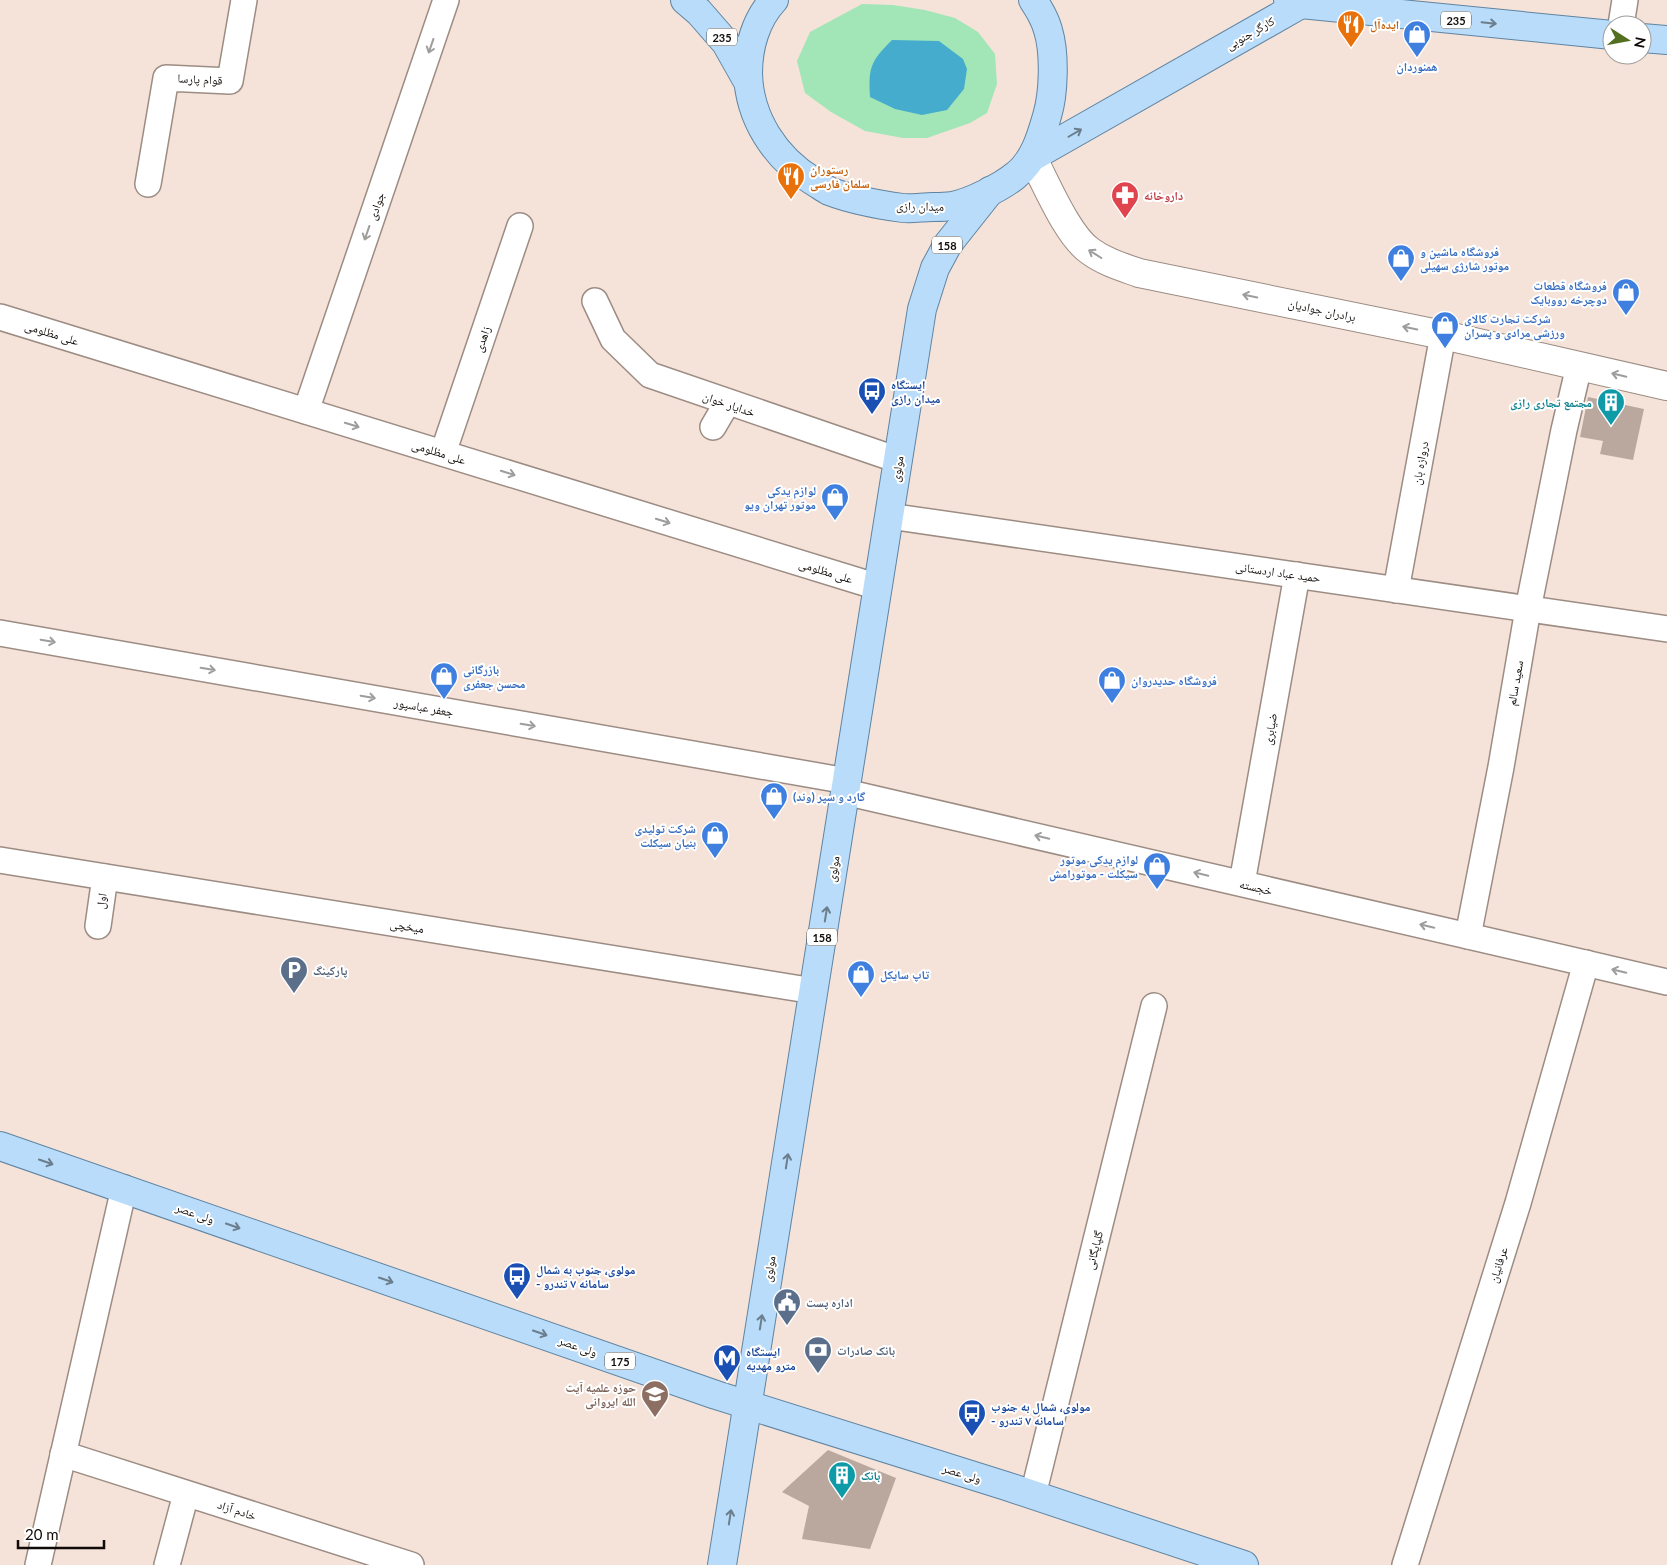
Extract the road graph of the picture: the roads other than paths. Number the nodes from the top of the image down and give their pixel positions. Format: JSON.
{"nodes":[{"id":1,"x":244,"y":0,"type":"edge"},
{"id":2,"x":446,"y":0,"type":"edge"},
{"id":3,"x":685,"y":0,"type":"edge"},
{"id":4,"x":774,"y":0,"type":"edge"},
{"id":5,"x":1032,"y":0,"type":"edge"},
{"id":6,"x":1625,"y":0,"type":"edge"},
{"id":7,"x":1294,"y":2,"type":"edge"},
{"id":8,"x":1623,"y":15,"type":"edge"},
{"id":9,"x":1602,"y":34,"type":"edge"},
{"id":10,"x":1652,"y":39,"type":"edge"},
{"id":11,"x":1667,"y":40,"type":"edge"},
{"id":12,"x":748,"y":82,"type":"junction"},
{"id":13,"x":1032,"y":156,"type":"junction"},
{"id":14,"x":148,"y":184,"type":"dead end"},
{"id":15,"x":990,"y":192,"type":"junction"},
{"id":16,"x":520,"y":226,"type":"dead end"},
{"id":17,"x":595,"y":301,"type":"dead end"},
{"id":18,"x":0,"y":317,"type":"edge"},
{"id":19,"x":1443,"y":335,"type":"junction"},
{"id":20,"x":1579,"y":366,"type":"junction"},
{"id":21,"x":1667,"y":386,"type":"edge"},
{"id":22,"x":727,"y":403,"type":"junction"},
{"id":23,"x":306,"y":411,"type":"junction"},
{"id":24,"x":713,"y":427,"type":"dead end"},
{"id":25,"x":443,"y":453,"type":"junction"},
{"id":26,"x":898,"y":460,"type":"junction"},
{"id":27,"x":889,"y":516,"type":"junction"},
{"id":28,"x":1297,"y":575,"type":"junction"},
{"id":29,"x":878,"y":587,"type":"junction"},
{"id":30,"x":1396,"y":590,"type":"junction"},
{"id":31,"x":1528,"y":609,"type":"junction"},
{"id":32,"x":1667,"y":629,"type":"edge"},
{"id":33,"x":0,"y":632,"type":"edge"},
{"id":34,"x":846,"y":786,"type":"junction"},
{"id":35,"x":0,"y":860,"type":"edge"},
{"id":36,"x":105,"y":877,"type":"junction"},
{"id":37,"x":1242,"y":883,"type":"junction"},
{"id":38,"x":98,"y":926,"type":"dead end"},
{"id":39,"x":1468,"y":936,"type":"junction"},
{"id":40,"x":1586,"y":963,"type":"junction"},
{"id":41,"x":1667,"y":982,"type":"edge"},
{"id":42,"x":814,"y":991,"type":"junction"},
{"id":43,"x":1154,"y":1006,"type":"dead end"},
{"id":44,"x":0,"y":1146,"type":"edge"},
{"id":45,"x":124,"y":1188,"type":"junction"},
{"id":46,"x":748,"y":1405,"type":"junction"},
{"id":47,"x":63,"y":1454,"type":"junction"},
{"id":48,"x":186,"y":1494,"type":"junction"},
{"id":49,"x":1033,"y":1495,"type":"junction"},
{"id":50,"x":38,"y":1565,"type":"edge"},
{"id":51,"x":167,"y":1565,"type":"edge"},
{"id":52,"x":411,"y":1565,"type":"edge"},
{"id":53,"x":722,"y":1565,"type":"edge"},
{"id":54,"x":1244,"y":1565,"type":"edge"},
{"id":55,"x":1404,"y":1565,"type":"edge"}],
"edges":[{"from":1,"to":14,"type":"street","name":"قوام پارسا"},
{"from":2,"to":23,"type":"street","name":"جوادی","one_way":true},
{"from":3,"to":12,"type":"main road","number":"235"},
{"from":4,"to":12,"type":"main road","name":"میدان رازی"},
{"from":5,"to":13,"type":"main road","name":"میدان رازی"},
{"from":6,"to":8,"type":"street"},
{"from":7,"to":9,"type":"main road","name":"کارگر جنوبی","number":"235","one_way":true},
{"from":13,"to":7,"type":"main road","name":"کارگر جنوبی","number":"235","one_way":true},
{"from":10,"to":11,"type":"main road"},
{"from":12,"to":15,"type":"main road","name":"میدان رازی"},
{"from":13,"to":15,"type":"main road","name":"میدان رازی"},
{"from":19,"to":13,"type":"street","name":"برادران جوادیان","one_way":true},
{"from":15,"to":26,"type":"main road","name":"مولوی","number":"158"},
{"from":16,"to":25,"type":"street","name":"زاهدی"},
{"from":17,"to":22,"type":"street","name":"خدایار خوان"},
{"from":18,"to":23,"type":"street","name":"علی مظلومی"},
{"from":19,"to":20,"type":"street","name":"برادران جوادیان"},
{"from":19,"to":30,"type":"street","name":"دروازه بان"},
{"from":21,"to":20,"type":"street","name":"برادران جوادیان","one_way":true},
{"from":20,"to":31,"type":"street","name":"سعید سالم"},
{"from":22,"to":24,"type":"street"},
{"from":22,"to":26,"type":"street","name":"خدایار خوان"},
{"from":23,"to":25,"type":"street","name":"علی مظلومی","one_way":true},
{"from":25,"to":29,"type":"street","name":"علی مظلومی","one_way":true},
{"from":26,"to":27,"type":"main road","name":"مولوی","number":"158"},
{"from":27,"to":28,"type":"street","name":"حمید عباد اردستانی"},
{"from":27,"to":29,"type":"main road","name":"مولوی","number":"158"},
{"from":28,"to":30,"type":"street","name":"حمید عباد اردستانی"},
{"from":28,"to":37,"type":"street","name":"ضیابری"},
{"from":29,"to":34,"type":"main road","name":"مولوی","number":"158"},
{"from":30,"to":31,"type":"street","name":"حمید عباد اردستانی"},
{"from":31,"to":32,"type":"street","name":"حمید عباد اردستانی"},
{"from":31,"to":39,"type":"street","name":"سعید سالم"},
{"from":33,"to":34,"type":"street","name":"جعفر عباسپور","one_way":true},
{"from":37,"to":34,"type":"street","name":"خجسته","one_way":true},
{"from":42,"to":34,"type":"main road","name":"مولوی","number":"158","one_way":true},
{"from":35,"to":36,"type":"street","name":"میخچی"},
{"from":36,"to":38,"type":"street","name":"اول"},
{"from":36,"to":42,"type":"street","name":"میخچی"},
{"from":39,"to":37,"type":"street","name":"خجسته","one_way":true},
{"from":39,"to":40,"type":"street","name":"خجسته"},
{"from":41,"to":40,"type":"street","name":"خجسته","one_way":true},
{"from":40,"to":55,"type":"street","name":"عرفانیان"},
{"from":46,"to":42,"type":"main road","name":"مولوی","number":"158","one_way":true},
{"from":43,"to":49,"type":"street","name":"گلپایگانی"},
{"from":44,"to":45,"type":"main road","name":"ولی عصر","number":"175","one_way":true},
{"from":45,"to":46,"type":"main road","name":"ولی عصر","number":"175","one_way":true},
{"from":45,"to":47,"type":"street"},
{"from":46,"to":49,"type":"main road","name":"ولی عصر","number":"175"},
{"from":53,"to":46,"type":"main road","name":"مولوی","number":"158","one_way":true},
{"from":47,"to":48,"type":"street","name":"خادم آزاد"},
{"from":47,"to":50,"type":"street"},
{"from":48,"to":51,"type":"street"},
{"from":48,"to":52,"type":"street","name":"خادم آزاد"},
{"from":49,"to":54,"type":"main road","name":"ولی عصر","number":"175"}]}
